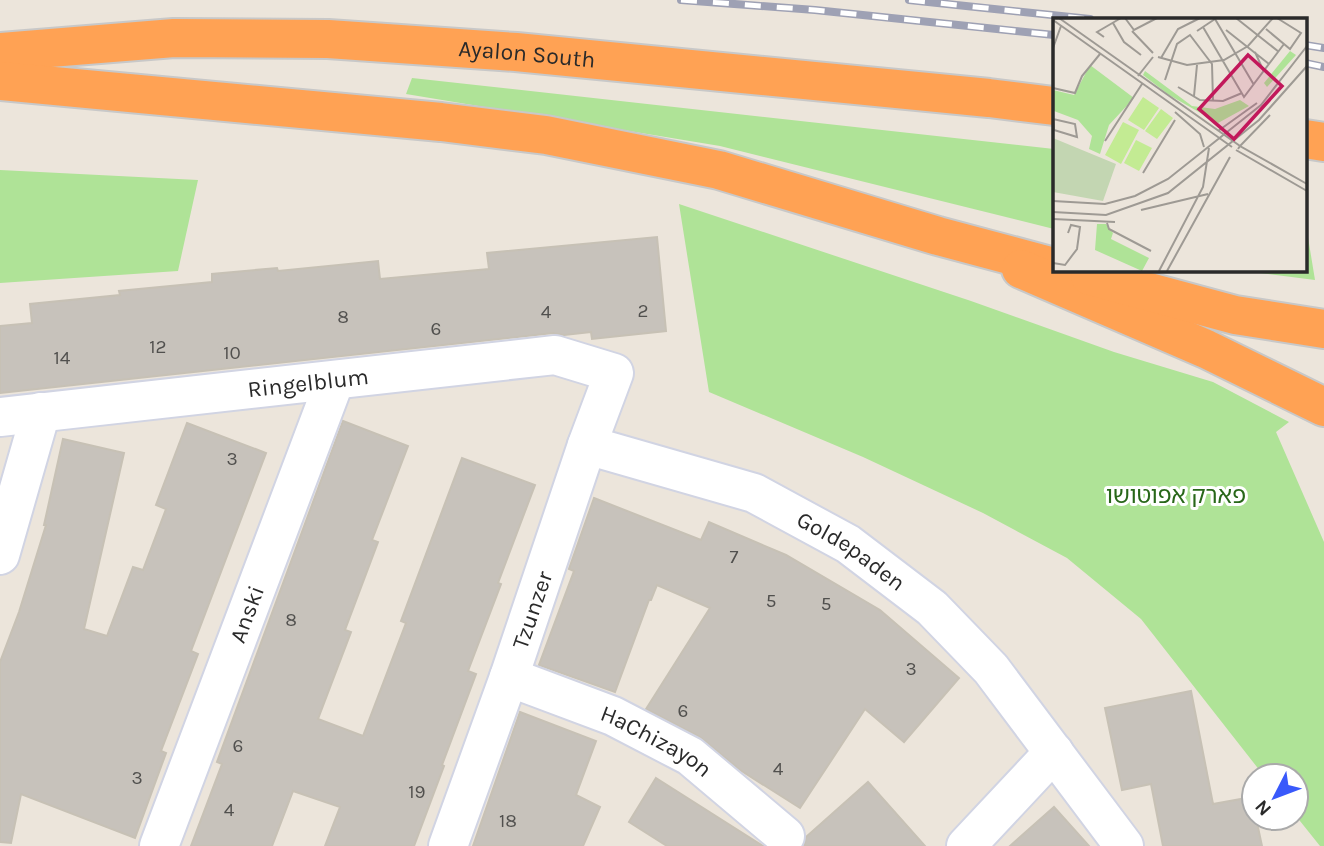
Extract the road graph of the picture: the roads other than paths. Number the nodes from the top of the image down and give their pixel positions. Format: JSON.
{"nodes":[{"id":1,"x":0,"y":52,"type":"edge"},
{"id":2,"x":0,"y":81,"type":"edge"},
{"id":3,"x":1053,"y":106,"type":"edge"},
{"id":4,"x":1306,"y":139,"type":"edge"},
{"id":5,"x":1324,"y":142,"type":"edge"},
{"id":6,"x":938,"y":236,"type":"junction"},
{"id":7,"x":1053,"y":266,"type":"edge"},
{"id":8,"x":1069,"y":271,"type":"edge"},
{"id":9,"x":1324,"y":329,"type":"edge"},
{"id":10,"x":614,"y":373,"type":"joint"},
{"id":11,"x":335,"y":380,"type":"junction"},
{"id":12,"x":1324,"y":407,"type":"edge"},
{"id":13,"x":41,"y":412,"type":"junction"},
{"id":14,"x":0,"y":417,"type":"edge"},
{"id":15,"x":587,"y":446,"type":"junction"},
{"id":16,"x":0,"y":555,"type":"edge"},
{"id":17,"x":509,"y":677,"type":"junction"},
{"id":18,"x":1054,"y":752,"type":"junction"},
{"id":19,"x":785,"y":836,"type":"dead end"},
{"id":20,"x":159,"y":846,"type":"edge"},
{"id":21,"x":448,"y":846,"type":"edge"},
{"id":22,"x":966,"y":846,"type":"edge"},
{"id":23,"x":1124,"y":846,"type":"edge"}],
"edges":[{"from":1,"to":3,"type":"highway","name":"Ayalon South"},
{"from":2,"to":6,"type":"highway"},
{"from":4,"to":5,"type":"highway"},
{"from":6,"to":7,"type":"highway"},
{"from":6,"to":12,"type":"highway"},
{"from":8,"to":9,"type":"highway"},
{"from":10,"to":11,"type":"street","name":"Ringelblum"},
{"from":10,"to":15,"type":"street","name":"Tzunzer"},
{"from":11,"to":13,"type":"street","name":"Ringelblum"},
{"from":11,"to":20,"type":"street","name":"Anski"},
{"from":13,"to":14,"type":"street","name":"Ringelblum"},
{"from":13,"to":16,"type":"street"},
{"from":15,"to":17,"type":"street","name":"Tzunzer"},
{"from":15,"to":18,"type":"street","name":"Goldepaden"},
{"from":17,"to":19,"type":"street","name":"HaChizayon"},
{"from":17,"to":21,"type":"street","name":"Tzunzer"},
{"from":18,"to":22,"type":"street"},
{"from":18,"to":23,"type":"street","name":"Goldepaden"}]}
